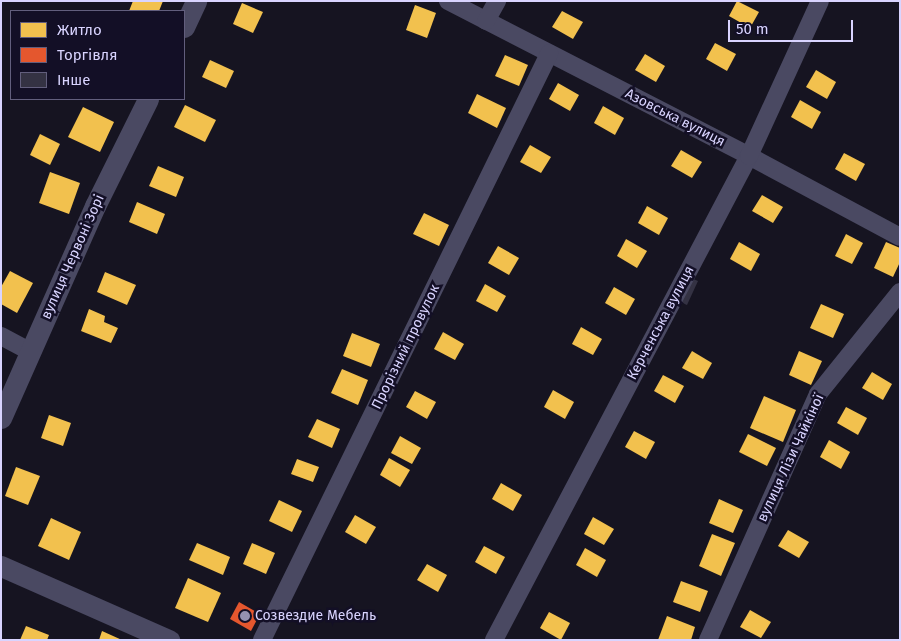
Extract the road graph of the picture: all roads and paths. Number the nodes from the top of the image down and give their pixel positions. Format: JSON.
{"nodes":[{"id":1,"x":196,"y":1,"type":"edge"},
{"id":2,"x":448,"y":1,"type":"edge"},
{"id":3,"x":497,"y":1,"type":"edge"},
{"id":4,"x":820,"y":1,"type":"edge"},
{"id":5,"x":486,"y":21,"type":"junction"},
{"id":6,"x":185,"y":25,"type":"edge"},
{"id":7,"x":549,"y":54,"type":"junction"},
{"id":8,"x":148,"y":100,"type":"edge"},
{"id":9,"x":749,"y":156,"type":"junction"},
{"id":10,"x":900,"y":237,"type":"edge"},
{"id":11,"x":900,"y":292,"type":"edge"},
{"id":12,"x":1,"y":336,"type":"edge"},
{"id":13,"x":31,"y":352,"type":"junction"},
{"id":14,"x":1,"y":418,"type":"edge"},
{"id":15,"x":1,"y":566,"type":"edge"},
{"id":16,"x":170,"y":640,"type":"edge"},
{"id":17,"x":262,"y":640,"type":"edge"},
{"id":18,"x":494,"y":640,"type":"edge"},
{"id":19,"x":708,"y":640,"type":"edge"}],
"edges":[{"from":1,"to":6,"type":"street"},
{"from":2,"to":5,"type":"street","name":"Азовська вулиця"},
{"from":3,"to":5,"type":"street"},
{"from":4,"to":9,"type":"street","name":"Керченська вулиця"},
{"from":5,"to":7,"type":"street","name":"Азовська вулиця"},
{"from":7,"to":9,"type":"street","name":"Азовська вулиця"},
{"from":7,"to":17,"type":"street","name":"Прорізний провулок"},
{"from":8,"to":13,"type":"street","name":"вулиця Червоні Зорі"},
{"from":9,"to":10,"type":"street","name":"Азовська вулиця"},
{"from":9,"to":18,"type":"street","name":"Керченська вулиця"},
{"from":11,"to":19,"type":"street","name":"вулиця Лізи Чайкіної"},
{"from":12,"to":13,"type":"street"},
{"from":13,"to":14,"type":"street","name":"вулиця Червоні Зорі"},
{"from":15,"to":16,"type":"street"}]}
